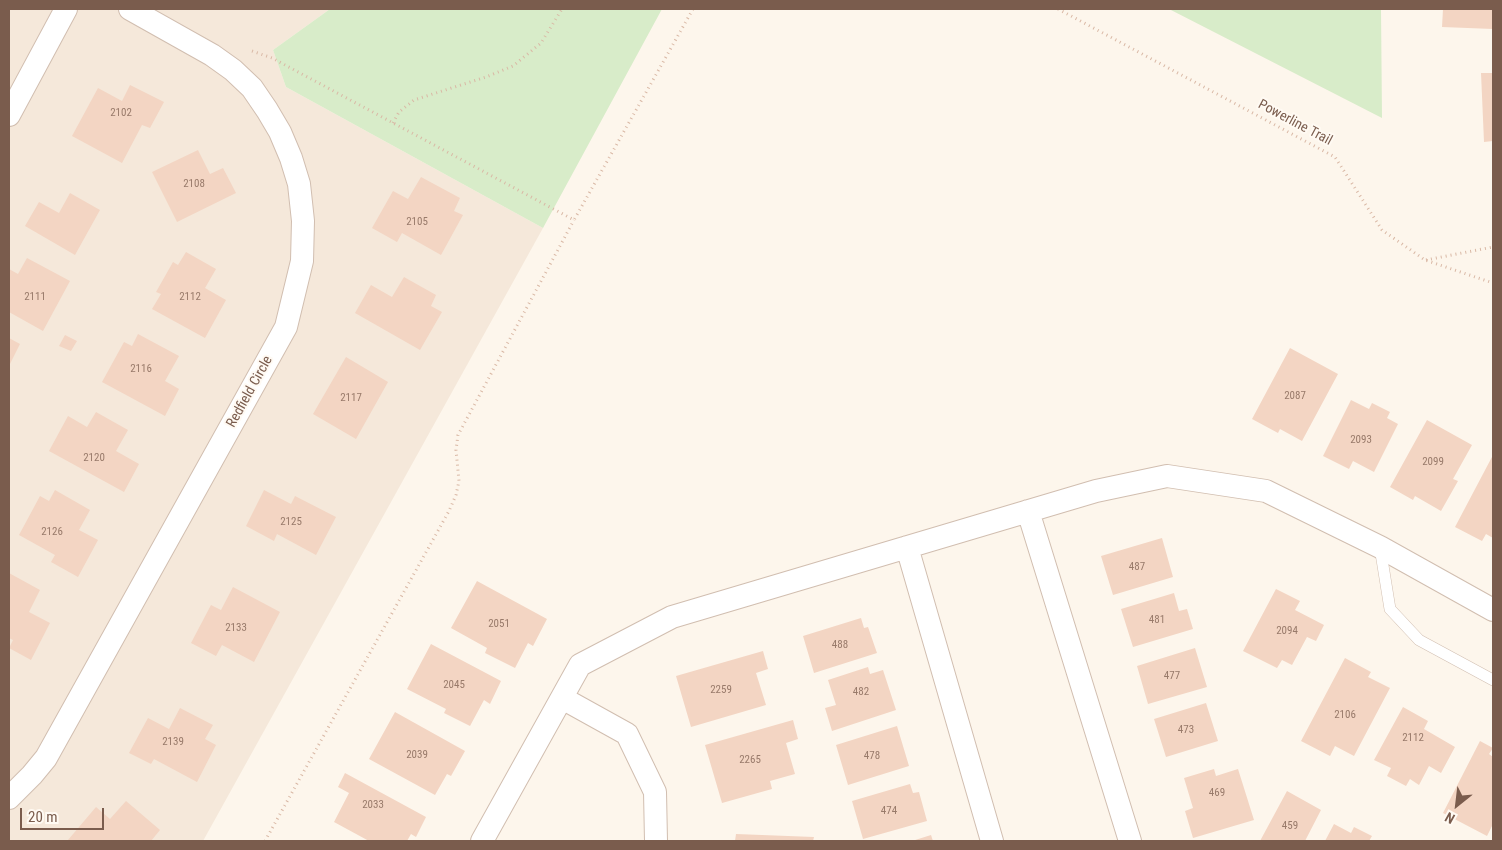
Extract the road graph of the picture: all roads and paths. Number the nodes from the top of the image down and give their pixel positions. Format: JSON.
{"nodes":[{"id":1,"x":66,"y":9,"type":"edge"},
{"id":2,"x":130,"y":9,"type":"edge"},
{"id":3,"x":562,"y":9,"type":"edge"},
{"id":4,"x":693,"y":9,"type":"edge"},
{"id":5,"x":1058,"y":9,"type":"edge"},
{"id":6,"x":212,"y":55,"type":"junction"},
{"id":7,"x":9,"y":115,"type":"edge"},
{"id":8,"x":393,"y":123,"type":"junction"},
{"id":9,"x":574,"y":220,"type":"junction"},
{"id":10,"x":1493,"y":247,"type":"edge"},
{"id":11,"x":1426,"y":260,"type":"junction"},
{"id":12,"x":1493,"y":283,"type":"edge"},
{"id":13,"x":1028,"y":511,"type":"junction"},
{"id":14,"x":907,"y":547,"type":"junction"},
{"id":15,"x":1380,"y":547,"type":"junction"},
{"id":16,"x":1493,"y":610,"type":"edge"},
{"id":17,"x":1493,"y":680,"type":"edge"},
{"id":18,"x":562,"y":698,"type":"junction"},
{"id":19,"x":9,"y":798,"type":"edge"},
{"id":20,"x":265,"y":841,"type":"edge"},
{"id":21,"x":482,"y":841,"type":"edge"},
{"id":22,"x":656,"y":841,"type":"edge"},
{"id":23,"x":992,"y":841,"type":"edge"},
{"id":24,"x":1130,"y":841,"type":"edge"}],
"edges":[{"from":1,"to":7,"type":"street"},
{"from":2,"to":6,"type":"street","name":"Redfield Circle"},
{"from":3,"to":8,"type":"path"},
{"from":4,"to":9,"type":"path"},
{"from":5,"to":11,"type":"path","name":"Powerline Trail"},
{"from":6,"to":8,"type":"path"},
{"from":6,"to":19,"type":"street","name":"Redfield Circle"},
{"from":8,"to":9,"type":"path"},
{"from":9,"to":20,"type":"path"},
{"from":10,"to":11,"type":"path"},
{"from":11,"to":12,"type":"path","name":"Powerline Trail"},
{"from":13,"to":14,"type":"street"},
{"from":13,"to":15,"type":"street"},
{"from":13,"to":24,"type":"street"},
{"from":14,"to":18,"type":"street"},
{"from":14,"to":23,"type":"street"},
{"from":15,"to":16,"type":"street"},
{"from":15,"to":17,"type":"lane"},
{"from":18,"to":21,"type":"street"},
{"from":18,"to":22,"type":"street"}]}
